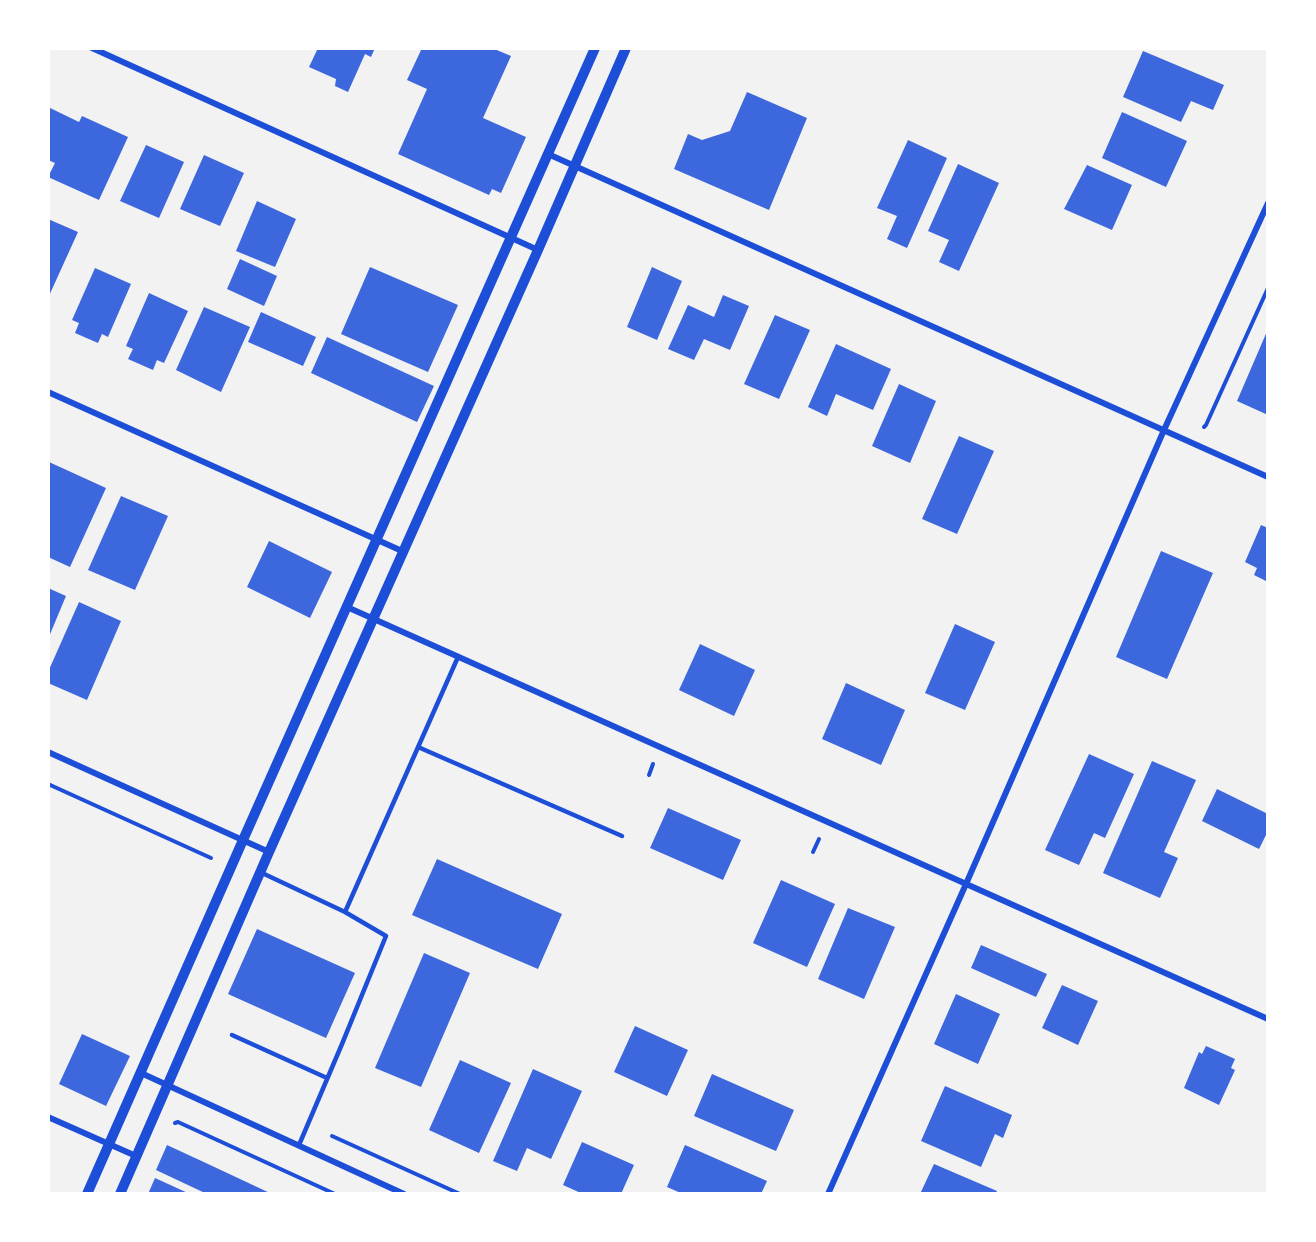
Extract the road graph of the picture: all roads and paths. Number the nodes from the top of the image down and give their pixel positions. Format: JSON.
{"nodes":[{"id":1,"x":92,"y":48,"type":"edge"},
{"id":2,"x":595,"y":48,"type":"edge"},
{"id":3,"x":626,"y":48,"type":"edge"},
{"id":4,"x":548,"y":154,"type":"junction"},
{"id":5,"x":575,"y":166,"type":"junction"},
{"id":6,"x":1268,"y":203,"type":"edge"},
{"id":7,"x":511,"y":237,"type":"junction"},
{"id":8,"x":538,"y":250,"type":"junction"},
{"id":9,"x":1268,"y":288,"type":"edge"},
{"id":10,"x":48,"y":392,"type":"edge"},
{"id":11,"x":1164,"y":430,"type":"junction"},
{"id":12,"x":1198,"y":430,"type":"dead end"},
{"id":13,"x":1268,"y":477,"type":"edge"},
{"id":14,"x":377,"y":540,"type":"junction"},
{"id":15,"x":402,"y":551,"type":"junction"},
{"id":16,"x":347,"y":608,"type":"junction"},
{"id":17,"x":373,"y":619,"type":"junction"},
{"id":18,"x":458,"y":657,"type":"junction"},
{"id":19,"x":418,"y":747,"type":"junction"},
{"id":20,"x":48,"y":752,"type":"edge"},
{"id":21,"x":48,"y":784,"type":"edge"},
{"id":22,"x":622,"y":836,"type":"dead end"},
{"id":23,"x":243,"y":840,"type":"junction"},
{"id":24,"x":269,"y":852,"type":"junction"},
{"id":25,"x":221,"y":862,"type":"dead end"},
{"id":26,"x":260,"y":872,"type":"junction"},
{"id":27,"x":966,"y":884,"type":"junction"},
{"id":28,"x":345,"y":912,"type":"junction"},
{"id":29,"x":1268,"y":1019,"type":"edge"},
{"id":30,"x":232,"y":1035,"type":"dead end"},
{"id":31,"x":141,"y":1073,"type":"junction"},
{"id":32,"x":327,"y":1078,"type":"junction"},
{"id":33,"x":167,"y":1085,"type":"junction"},
{"id":34,"x":48,"y":1117,"type":"edge"},
{"id":35,"x":172,"y":1124,"type":"dead end"},
{"id":36,"x":110,"y":1144,"type":"junction"},
{"id":37,"x":299,"y":1146,"type":"junction"},
{"id":38,"x":136,"y":1156,"type":"junction"},
{"id":39,"x":87,"y":1194,"type":"edge"},
{"id":40,"x":120,"y":1194,"type":"edge"},
{"id":41,"x":335,"y":1194,"type":"edge"},
{"id":42,"x":404,"y":1194,"type":"edge"},
{"id":43,"x":828,"y":1194,"type":"edge"}],
"edges":[{"from":1,"to":7,"type":"street"},
{"from":2,"to":4,"type":"street"},
{"from":3,"to":5,"type":"street"},
{"from":4,"to":5,"type":"street"},
{"from":4,"to":7,"type":"street"},
{"from":5,"to":8,"type":"street"},
{"from":5,"to":11,"type":"street"},
{"from":6,"to":11,"type":"street"},
{"from":7,"to":8,"type":"street"},
{"from":7,"to":14,"type":"street"},
{"from":8,"to":15,"type":"street"},
{"from":9,"to":12,"type":"path"},
{"from":10,"to":14,"type":"street"},
{"from":11,"to":13,"type":"street"},
{"from":11,"to":27,"type":"street"},
{"from":14,"to":15,"type":"street"},
{"from":14,"to":16,"type":"street"},
{"from":15,"to":17,"type":"street"},
{"from":16,"to":17,"type":"street"},
{"from":16,"to":23,"type":"street"},
{"from":17,"to":18,"type":"street"},
{"from":17,"to":24,"type":"street"},
{"from":18,"to":19,"type":"lane"},
{"from":18,"to":27,"type":"street"},
{"from":19,"to":22,"type":"lane"},
{"from":19,"to":28,"type":"lane"},
{"from":20,"to":23,"type":"street"},
{"from":21,"to":25,"type":"path"},
{"from":23,"to":24,"type":"street"},
{"from":23,"to":31,"type":"street"},
{"from":24,"to":26,"type":"street"},
{"from":26,"to":28,"type":"lane"},
{"from":26,"to":33,"type":"street"},
{"from":27,"to":29,"type":"street"},
{"from":27,"to":43,"type":"street"},
{"from":28,"to":32,"type":"lane"},
{"from":30,"to":32,"type":"lane"},
{"from":31,"to":33,"type":"street"},
{"from":31,"to":36,"type":"street"},
{"from":32,"to":37,"type":"lane"},
{"from":33,"to":37,"type":"street"},
{"from":33,"to":38,"type":"street"},
{"from":34,"to":36,"type":"street"},
{"from":35,"to":41,"type":"path"},
{"from":36,"to":38,"type":"street"},
{"from":36,"to":39,"type":"street"},
{"from":37,"to":42,"type":"street"},
{"from":38,"to":40,"type":"street"}]}
